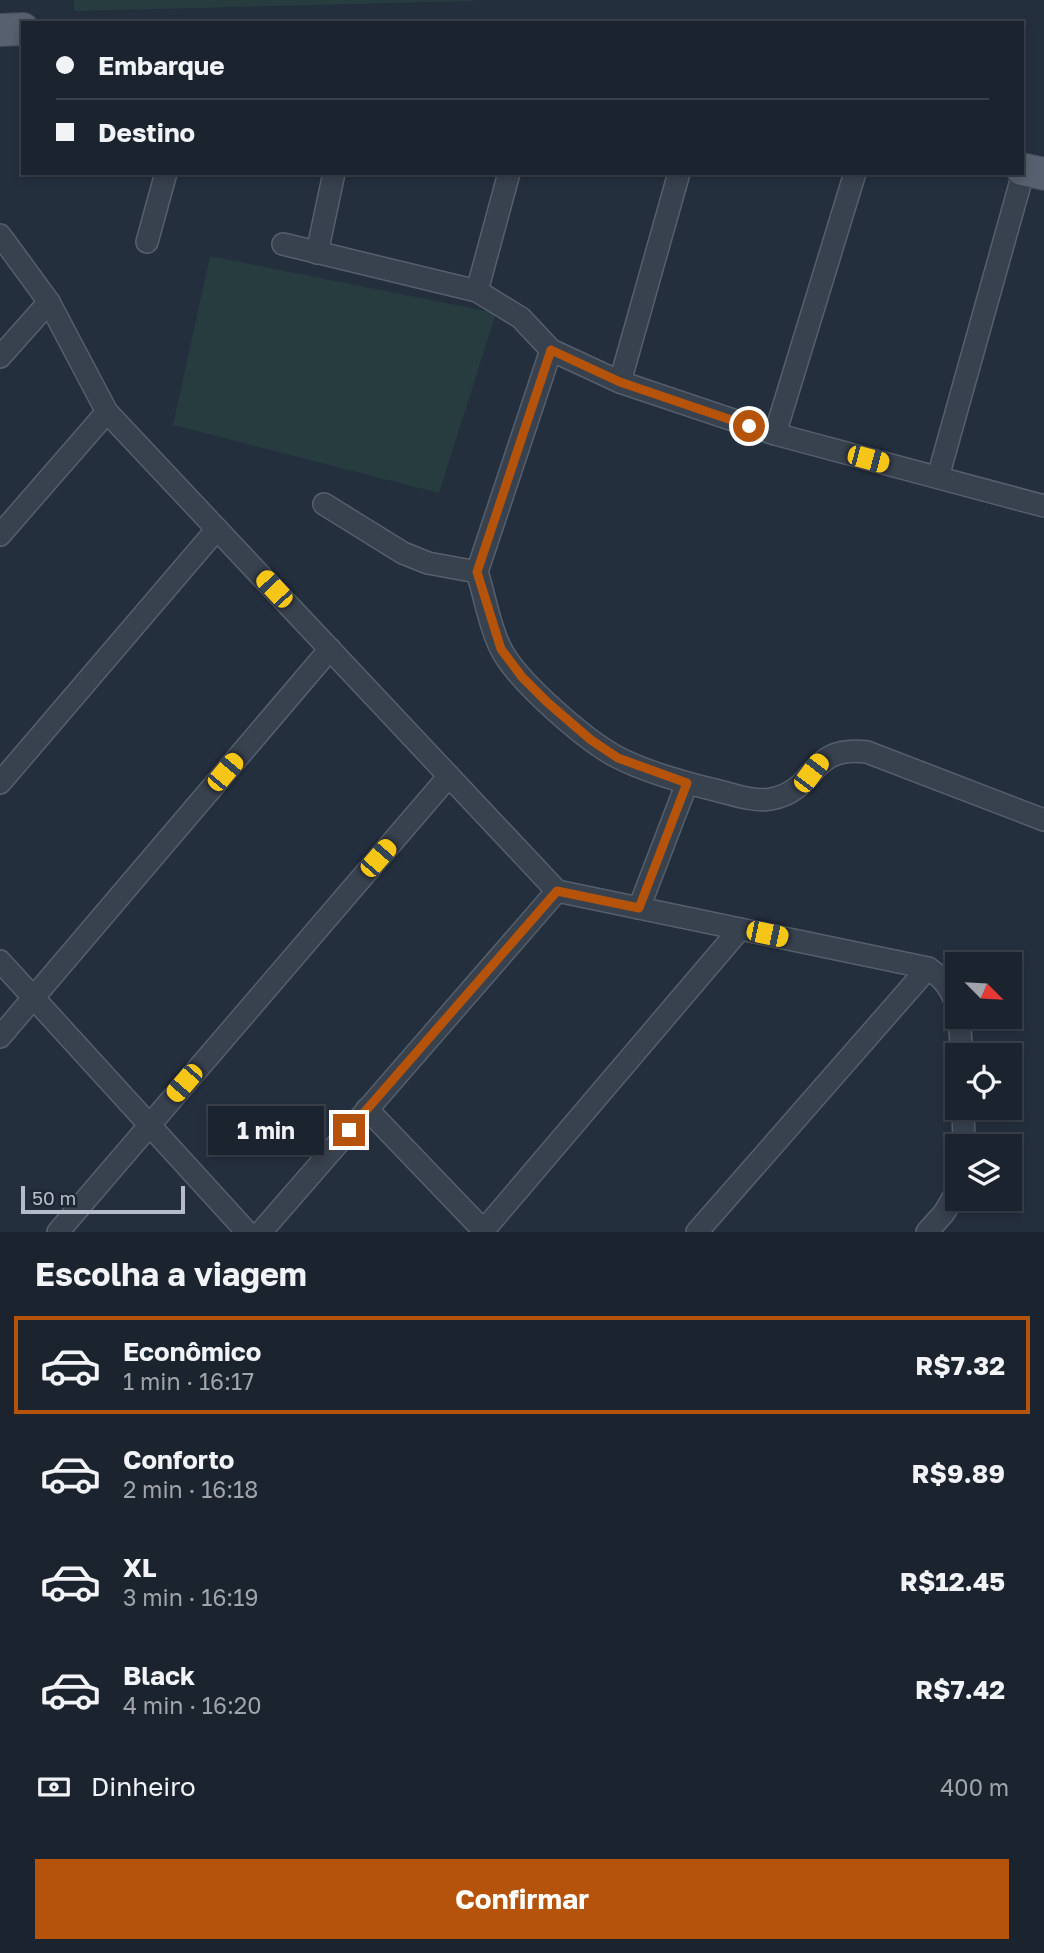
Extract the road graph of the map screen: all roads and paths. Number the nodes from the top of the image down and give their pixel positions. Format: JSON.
{"nodes":[{"id":1,"x":21,"y":29,"type":"edge"},
{"id":2,"x":0,"y":30,"type":"edge"},
{"id":3,"x":1030,"y":171,"type":"edge"},
{"id":4,"x":165,"y":175,"type":"edge"},
{"id":5,"x":334,"y":175,"type":"edge"},
{"id":6,"x":508,"y":175,"type":"edge"},
{"id":7,"x":678,"y":175,"type":"edge"},
{"id":8,"x":854,"y":175,"type":"edge"},
{"id":9,"x":0,"y":235,"type":"edge"},
{"id":10,"x":147,"y":242,"type":"dead end"},
{"id":11,"x":283,"y":244,"type":"dead end"},
{"id":12,"x":317,"y":253,"type":"junction"},
{"id":13,"x":477,"y":291,"type":"junction"},
{"id":14,"x":48,"y":302,"type":"junction"},
{"id":15,"x":551,"y":350,"type":"junction"},
{"id":16,"x":0,"y":357,"type":"edge"},
{"id":17,"x":620,"y":382,"type":"junction"},
{"id":18,"x":107,"y":412,"type":"junction"},
{"id":19,"x":775,"y":434,"type":"junction"},
{"id":20,"x":938,"y":477,"type":"junction"},
{"id":21,"x":324,"y":504,"type":"dead end"},
{"id":22,"x":1044,"y":506,"type":"edge"},
{"id":23,"x":217,"y":529,"type":"junction"},
{"id":24,"x":0,"y":535,"type":"edge"},
{"id":25,"x":477,"y":572,"type":"junction"},
{"id":26,"x":330,"y":649,"type":"junction"},
{"id":27,"x":449,"y":776,"type":"junction"},
{"id":28,"x":0,"y":783,"type":"edge"},
{"id":29,"x":687,"y":783,"type":"junction"},
{"id":30,"x":1044,"y":820,"type":"edge"},
{"id":31,"x":557,"y":891,"type":"junction"},
{"id":32,"x":639,"y":908,"type":"junction"},
{"id":33,"x":740,"y":929,"type":"junction"},
{"id":34,"x":0,"y":961,"type":"edge"},
{"id":35,"x":928,"y":968,"type":"junction"},
{"id":36,"x":945,"y":981,"type":"edge"},
{"id":37,"x":33,"y":998,"type":"junction"},
{"id":38,"x":0,"y":1037,"type":"edge"},
{"id":39,"x":367,"y":1109,"type":"junction"},
{"id":40,"x":149,"y":1124,"type":"junction"},
{"id":41,"x":945,"y":1211,"type":"edge"},
{"id":42,"x":485,"y":1231,"type":"edge"},
{"id":43,"x":58,"y":1232,"type":"edge"},
{"id":44,"x":247,"y":1232,"type":"edge"},
{"id":45,"x":261,"y":1232,"type":"edge"},
{"id":46,"x":696,"y":1232,"type":"edge"},
{"id":47,"x":927,"y":1232,"type":"edge"}],
"edges":[{"from":1,"to":2,"type":"main road"},
{"from":3,"to":20,"type":"street"},
{"from":4,"to":10,"type":"street"},
{"from":5,"to":12,"type":"street"},
{"from":6,"to":13,"type":"street"},
{"from":7,"to":17,"type":"street"},
{"from":8,"to":19,"type":"street"},
{"from":9,"to":14,"type":"street"},
{"from":11,"to":12,"type":"street"},
{"from":12,"to":13,"type":"street"},
{"from":13,"to":15,"type":"street"},
{"from":14,"to":16,"type":"street"},
{"from":14,"to":18,"type":"street"},
{"from":15,"to":17,"type":"street"},
{"from":15,"to":25,"type":"street"},
{"from":17,"to":19,"type":"street"},
{"from":18,"to":23,"type":"street"},
{"from":18,"to":24,"type":"street"},
{"from":19,"to":20,"type":"street"},
{"from":20,"to":22,"type":"street"},
{"from":21,"to":25,"type":"street"},
{"from":23,"to":26,"type":"street"},
{"from":23,"to":28,"type":"street"},
{"from":25,"to":29,"type":"street"},
{"from":26,"to":27,"type":"street"},
{"from":26,"to":37,"type":"street"},
{"from":27,"to":31,"type":"street"},
{"from":27,"to":40,"type":"street"},
{"from":29,"to":30,"type":"street"},
{"from":29,"to":32,"type":"street"},
{"from":31,"to":32,"type":"street"},
{"from":31,"to":39,"type":"street"},
{"from":32,"to":33,"type":"street"},
{"from":33,"to":35,"type":"street"},
{"from":33,"to":42,"type":"street"},
{"from":34,"to":37,"type":"street"},
{"from":35,"to":36,"type":"street"},
{"from":35,"to":46,"type":"street"},
{"from":37,"to":38,"type":"street"},
{"from":37,"to":40,"type":"street"},
{"from":39,"to":42,"type":"street"},
{"from":39,"to":45,"type":"street"},
{"from":40,"to":43,"type":"street"},
{"from":40,"to":44,"type":"street"},
{"from":41,"to":47,"type":"street"}]}
